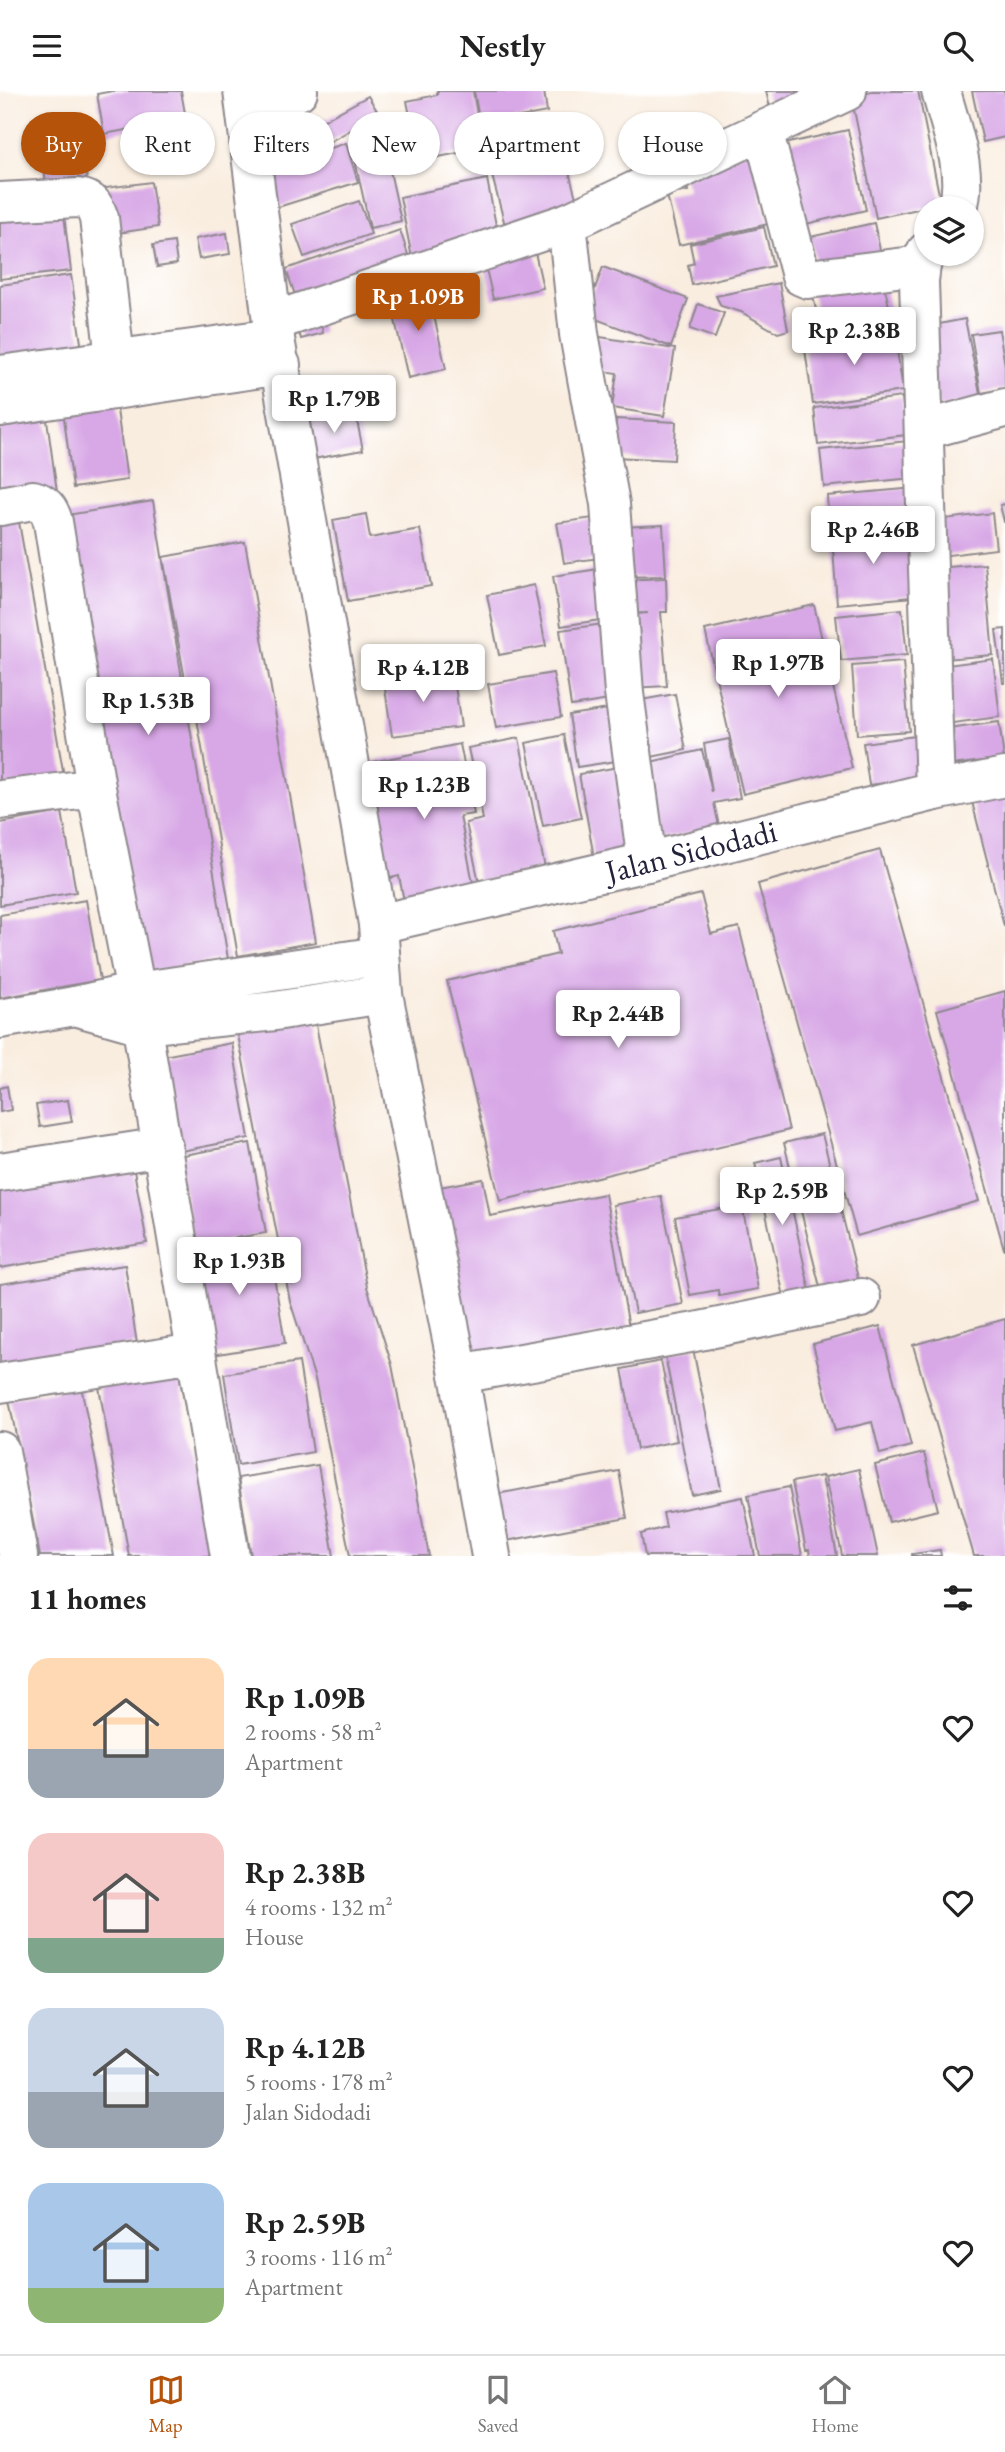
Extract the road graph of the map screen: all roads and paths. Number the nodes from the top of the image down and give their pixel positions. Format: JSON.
{"nodes":[{"id":1,"x":298,"y":91,"type":"edge"},
{"id":2,"x":847,"y":91,"type":"edge"},
{"id":3,"x":941,"y":91,"type":"edge"},
{"id":4,"x":245,"y":105,"type":"edge"},
{"id":5,"x":764,"y":130,"type":"junction"},
{"id":6,"x":962,"y":196,"type":"edge"},
{"id":7,"x":0,"y":202,"type":"edge"},
{"id":8,"x":567,"y":223,"type":"junction"},
{"id":9,"x":914,"y":260,"type":"edge"},
{"id":10,"x":923,"y":266,"type":"edge"},
{"id":11,"x":276,"y":342,"type":"junction"},
{"id":12,"x":115,"y":359,"type":"junction"},
{"id":13,"x":0,"y":375,"type":"edge"},
{"id":14,"x":0,"y":407,"type":"edge"},
{"id":15,"x":1005,"y":408,"type":"edge"},
{"id":16,"x":924,"y":430,"type":"junction"},
{"id":17,"x":0,"y":506,"type":"edge"},
{"id":18,"x":1005,"y":777,"type":"edge"},
{"id":19,"x":96,"y":788,"type":"junction"},
{"id":20,"x":935,"y":791,"type":"junction"},
{"id":21,"x":0,"y":800,"type":"edge"},
{"id":22,"x":647,"y":862,"type":"junction"},
{"id":23,"x":378,"y":940,"type":"junction"},
{"id":24,"x":265,"y":973,"type":"junction"},
{"id":25,"x":383,"y":994,"type":"junction"},
{"id":26,"x":139,"y":1009,"type":"junction"},
{"id":27,"x":275,"y":1011,"type":"junction"},
{"id":28,"x":0,"y":1019,"type":"edge"},
{"id":29,"x":163,"y":1147,"type":"junction"},
{"id":30,"x":0,"y":1172,"type":"edge"},
{"id":31,"x":861,"y":1298,"type":"dead end"},
{"id":32,"x":195,"y":1353,"type":"junction"},
{"id":33,"x":459,"y":1374,"type":"junction"},
{"id":34,"x":0,"y":1383,"type":"edge"},
{"id":35,"x":0,"y":1451,"type":"edge"},
{"id":36,"x":18,"y":1556,"type":"edge"},
{"id":37,"x":230,"y":1556,"type":"edge"},
{"id":38,"x":491,"y":1556,"type":"edge"}],
"edges":[{"from":1,"to":4,"type":"street"},
{"from":2,"to":5,"type":"street"},
{"from":3,"to":6,"type":"street"},
{"from":4,"to":11,"type":"street"},
{"from":5,"to":8,"type":"street"},
{"from":5,"to":9,"type":"street"},
{"from":7,"to":12,"type":"street"},
{"from":8,"to":11,"type":"street"},
{"from":8,"to":22,"type":"street"},
{"from":10,"to":16,"type":"street"},
{"from":11,"to":12,"type":"street"},
{"from":11,"to":14,"type":"street"},
{"from":11,"to":23,"type":"street"},
{"from":12,"to":13,"type":"street"},
{"from":15,"to":16,"type":"street"},
{"from":16,"to":20,"type":"street"},
{"from":17,"to":19,"type":"street"},
{"from":18,"to":20,"type":"street","name":"Jalan Sidodadi"},
{"from":19,"to":21,"type":"street"},
{"from":19,"to":26,"type":"street"},
{"from":20,"to":22,"type":"street","name":"Jalan Sidodadi"},
{"from":22,"to":23,"type":"street","name":"Jalan Sidodadi"},
{"from":23,"to":24,"type":"street","name":"Jalan Sidodadi"},
{"from":23,"to":25,"type":"street"},
{"from":24,"to":26,"type":"street","name":"Jalan Sidodadi"},
{"from":24,"to":27,"type":"street"},
{"from":25,"to":27,"type":"street"},
{"from":25,"to":33,"type":"street"},
{"from":26,"to":27,"type":"street"},
{"from":26,"to":28,"type":"street"},
{"from":26,"to":29,"type":"street"},
{"from":29,"to":30,"type":"street"},
{"from":29,"to":32,"type":"street"},
{"from":31,"to":33,"type":"street"},
{"from":32,"to":34,"type":"street"},
{"from":32,"to":37,"type":"street"},
{"from":33,"to":38,"type":"street"},
{"from":35,"to":36,"type":"street"}]}
